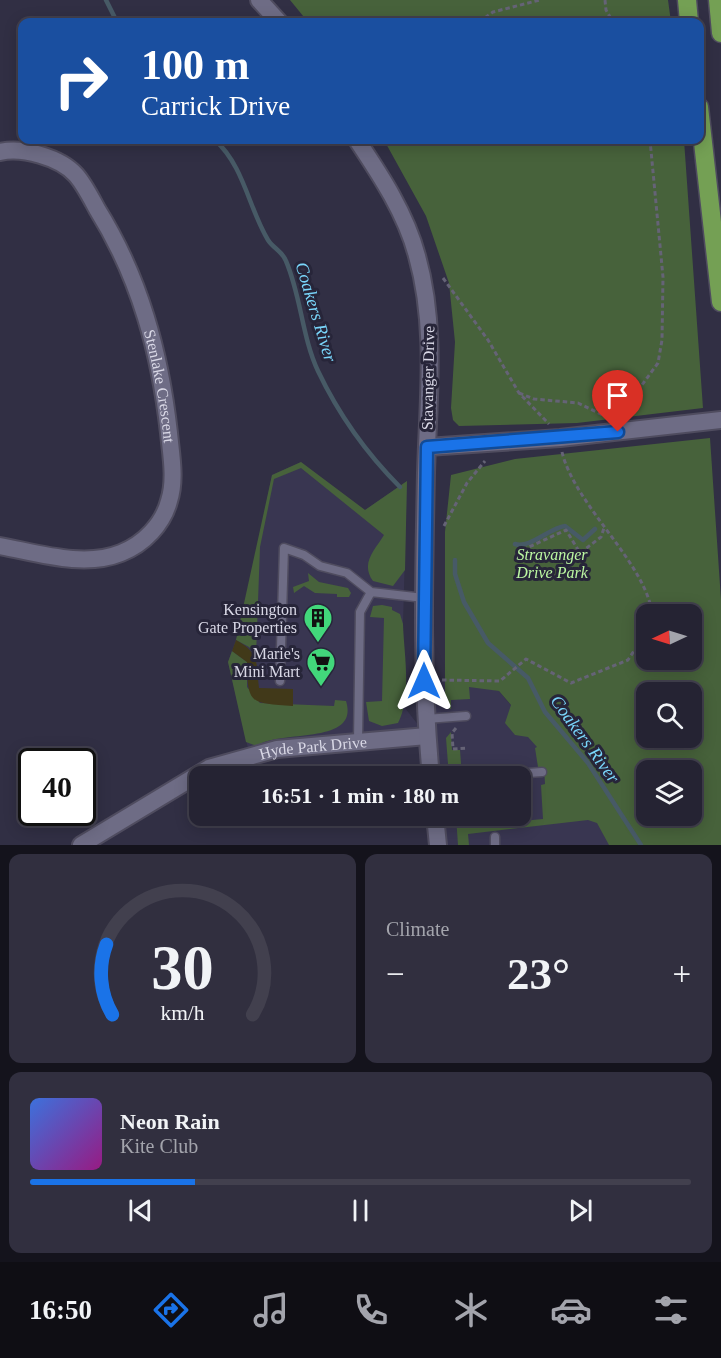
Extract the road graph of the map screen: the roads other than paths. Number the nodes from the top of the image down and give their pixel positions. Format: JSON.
{"nodes":[{"id":1,"x":259,"y":0,"type":"edge"},
{"id":2,"x":687,"y":0,"type":"edge"},
{"id":3,"x":718,"y":0,"type":"edge"},
{"id":4,"x":275,"y":18,"type":"edge"},
{"id":5,"x":689,"y":18,"type":"edge"},
{"id":6,"x":721,"y":33,"type":"edge"},
{"id":7,"x":360,"y":144,"type":"edge"},
{"id":8,"x":703,"y":144,"type":"edge"},
{"id":9,"x":0,"y":152,"type":"edge"},
{"id":10,"x":721,"y":302,"type":"edge"},
{"id":11,"x":721,"y":420,"type":"edge"},
{"id":12,"x":427,"y":447,"type":"junction"},
{"id":13,"x":0,"y":546,"type":"edge"},
{"id":14,"x":371,"y":592,"type":"junction"},
{"id":15,"x":424,"y":598,"type":"junction"},
{"id":16,"x":280,"y":681,"type":"dead end"},
{"id":17,"x":466,"y":716,"type":"dead end"},
{"id":18,"x":426,"y":728,"type":"junction"},
{"id":19,"x":358,"y":741,"type":"junction"},
{"id":20,"x":430,"y":766,"type":"edge"},
{"id":21,"x":542,"y":772,"type":"dead end"},
{"id":22,"x":531,"y":773,"type":"edge"},
{"id":23,"x":436,"y":826,"type":"edge"},
{"id":24,"x":81,"y":845,"type":"edge"},
{"id":25,"x":438,"y":845,"type":"edge"}],
"edges":[{"from":1,"to":4,"type":"street"},
{"from":2,"to":5,"type":"highway"},
{"from":3,"to":6,"type":"highway"},
{"from":7,"to":12,"type":"street","name":"Stavanger Drive"},
{"from":8,"to":10,"type":"highway"},
{"from":9,"to":13,"type":"street","name":"Stenlake Crescent"},
{"from":11,"to":12,"type":"street"},
{"from":12,"to":15,"type":"street","name":"Stavanger Drive"},
{"from":14,"to":15,"type":"lane"},
{"from":14,"to":16,"type":"lane"},
{"from":14,"to":19,"type":"lane"},
{"from":15,"to":18,"type":"street","name":"Stavanger Drive"},
{"from":17,"to":18,"type":"lane"},
{"from":18,"to":19,"type":"street","name":"Hyde Park Drive"},
{"from":18,"to":20,"type":"street","name":"Stavanger Drive"},
{"from":19,"to":24,"type":"street","name":"Hyde Park Drive"},
{"from":21,"to":22,"type":"lane"},
{"from":23,"to":25,"type":"street"}]}
